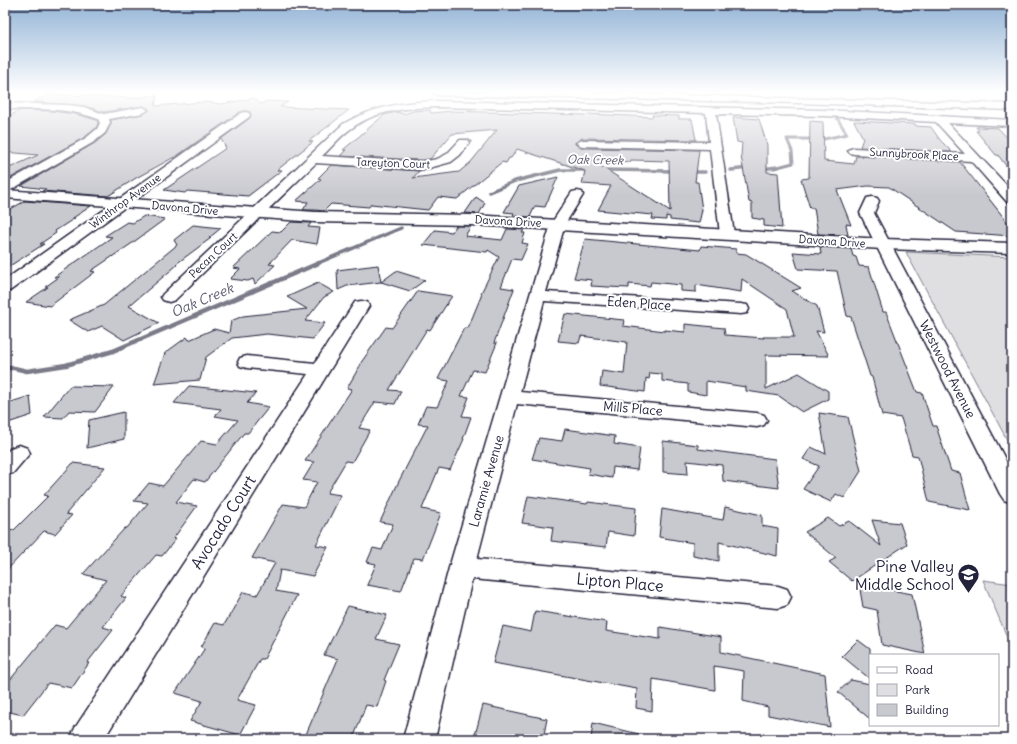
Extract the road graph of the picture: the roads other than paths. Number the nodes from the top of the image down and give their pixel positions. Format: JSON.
{"nodes":[{"id":1,"x":103,"y":127,"type":"edge"},
{"id":2,"x":229,"y":127,"type":"edge"},
{"id":3,"x":346,"y":127,"type":"edge"},
{"id":4,"x":713,"y":127,"type":"edge"},
{"id":5,"x":947,"y":127,"type":"edge"},
{"id":6,"x":464,"y":142,"type":"dead end"},
{"id":7,"x":582,"y":143,"type":"dead end"},
{"id":8,"x":715,"y":146,"type":"junction"},
{"id":9,"x":854,"y":151,"type":"dead end"},
{"id":10,"x":974,"y":158,"type":"junction"},
{"id":11,"x":313,"y":159,"type":"junction"},
{"id":12,"x":5,"y":188,"type":"edge"},
{"id":13,"x":5,"y":194,"type":"edge"},
{"id":14,"x":577,"y":195,"type":"dead end"},
{"id":15,"x":1012,"y":199,"type":"edge"},
{"id":16,"x":872,"y":201,"type":"dead end"},
{"id":17,"x":122,"y":203,"type":"junction"},
{"id":18,"x":257,"y":213,"type":"junction"},
{"id":19,"x":558,"y":224,"type":"junction"},
{"id":20,"x":727,"y":234,"type":"junction"},
{"id":21,"x":883,"y":244,"type":"junction"},
{"id":22,"x":1012,"y":248,"type":"edge"},
{"id":23,"x":5,"y":287,"type":"edge"},
{"id":24,"x":537,"y":296,"type":"junction"},
{"id":25,"x":169,"y":297,"type":"dead end"},
{"id":26,"x":361,"y":306,"type":"dead end"},
{"id":27,"x":741,"y":309,"type":"dead end"},
{"id":28,"x":247,"y":362,"type":"dead end"},
{"id":29,"x":320,"y":369,"type":"junction"},
{"id":30,"x":510,"y":397,"type":"junction"},
{"id":31,"x":757,"y":420,"type":"dead end"},
{"id":32,"x":1012,"y":494,"type":"edge"},
{"id":33,"x":462,"y":568,"type":"junction"},
{"id":34,"x":778,"y":597,"type":"dead end"},
{"id":35,"x":86,"y":739,"type":"edge"},
{"id":36,"x":419,"y":739,"type":"edge"}],
"edges":[{"from":1,"to":12,"type":"street"},
{"from":2,"to":17,"type":"street","name":"Winthrop Avenue"},
{"from":3,"to":11,"type":"street","name":"Pecan Court"},
{"from":4,"to":8,"type":"street"},
{"from":5,"to":10,"type":"street"},
{"from":6,"to":11,"type":"street","name":"Tareyton Court"},
{"from":7,"to":8,"type":"street"},
{"from":8,"to":20,"type":"street"},
{"from":9,"to":10,"type":"street","name":"Sunnybrook Place"},
{"from":10,"to":15,"type":"street"},
{"from":11,"to":18,"type":"street","name":"Pecan Court"},
{"from":13,"to":17,"type":"main road","name":"Davona Drive"},
{"from":14,"to":19,"type":"street","name":"Laramie Avenue"},
{"from":16,"to":21,"type":"street","name":"Westwood Avenue"},
{"from":17,"to":18,"type":"main road","name":"Davona Drive"},
{"from":17,"to":23,"type":"street","name":"Winthrop Avenue"},
{"from":18,"to":19,"type":"main road","name":"Davona Drive"},
{"from":18,"to":25,"type":"street","name":"Pecan Court"},
{"from":19,"to":20,"type":"main road","name":"Davona Drive"},
{"from":19,"to":24,"type":"street","name":"Laramie Avenue"},
{"from":20,"to":21,"type":"main road","name":"Davona Drive"},
{"from":21,"to":22,"type":"main road","name":"Davona Drive"},
{"from":21,"to":32,"type":"street","name":"Westwood Avenue"},
{"from":24,"to":27,"type":"street","name":"Eden Place"},
{"from":24,"to":30,"type":"street","name":"Laramie Avenue"},
{"from":26,"to":29,"type":"street","name":"Avocado Court"},
{"from":28,"to":29,"type":"street"},
{"from":29,"to":35,"type":"street","name":"Avocado Court"},
{"from":30,"to":31,"type":"street","name":"Mills Place"},
{"from":30,"to":33,"type":"street","name":"Laramie Avenue"},
{"from":33,"to":34,"type":"street","name":"Lipton Place"},
{"from":33,"to":36,"type":"street","name":"Laramie Avenue"}]}
